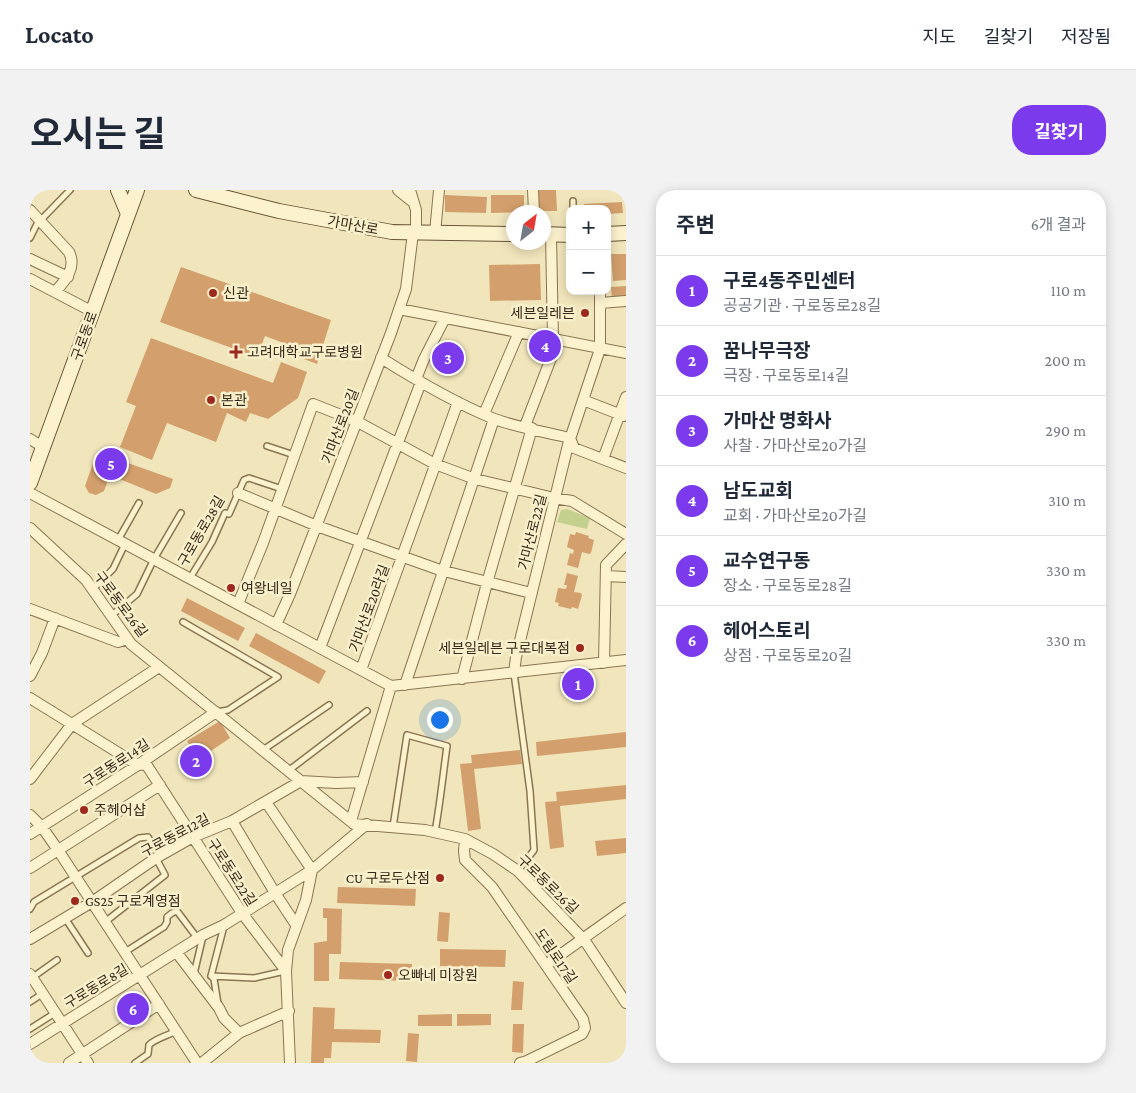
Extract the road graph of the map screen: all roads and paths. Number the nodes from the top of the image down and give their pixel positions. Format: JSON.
{"nodes":[{"id":1,"x":70,"y":190,"type":"edge"},
{"id":2,"x":118,"y":190,"type":"edge"},
{"id":3,"x":137,"y":190,"type":"edge"},
{"id":4,"x":398,"y":190,"type":"edge"},
{"id":5,"x":410,"y":190,"type":"edge"},
{"id":6,"x":439,"y":190,"type":"edge"},
{"id":7,"x":533,"y":190,"type":"edge"},
{"id":8,"x":200,"y":191,"type":"edge"},
{"id":9,"x":573,"y":201,"type":"dead end"},
{"id":10,"x":414,"y":203,"type":"junction"},
{"id":11,"x":534,"y":205,"type":"edge"},
{"id":12,"x":573,"y":205,"type":"edge"},
{"id":13,"x":30,"y":210,"type":"edge"},
{"id":14,"x":128,"y":214,"type":"junction"},
{"id":15,"x":41,"y":220,"type":"junction"},
{"id":16,"x":414,"y":233,"type":"junction"},
{"id":17,"x":434,"y":233,"type":"junction"},
{"id":18,"x":626,"y":233,"type":"edge"},
{"id":19,"x":506,"y":234,"type":"edge"},
{"id":20,"x":551,"y":234,"type":"edge"},
{"id":21,"x":611,"y":234,"type":"edge"},
{"id":22,"x":566,"y":235,"type":"edge"},
{"id":23,"x":30,"y":238,"type":"edge"},
{"id":24,"x":548,"y":250,"type":"edge"},
{"id":25,"x":30,"y":259,"type":"edge"},
{"id":26,"x":68,"y":277,"type":"junction"},
{"id":27,"x":30,"y":279,"type":"edge"},
{"id":28,"x":55,"y":292,"type":"junction"},
{"id":29,"x":600,"y":295,"type":"edge"},
{"id":30,"x":626,"y":301,"type":"edge"},
{"id":31,"x":600,"y":303,"type":"junction"},
{"id":32,"x":399,"y":308,"type":"junction"},
{"id":33,"x":93,"y":312,"type":"junction"},
{"id":34,"x":445,"y":318,"type":"junction"},
{"id":35,"x":518,"y":332,"type":"junction"},
{"id":36,"x":556,"y":340,"type":"junction"},
{"id":37,"x":600,"y":349,"type":"junction"},
{"id":38,"x":626,"y":353,"type":"edge"},
{"id":39,"x":381,"y":358,"type":"junction"},
{"id":40,"x":418,"y":380,"type":"junction"},
{"id":41,"x":626,"y":397,"type":"edge"},
{"id":42,"x":583,"y":400,"type":"junction"},
{"id":43,"x":458,"y":402,"type":"junction"},
{"id":44,"x":623,"y":415,"type":"edge"},
{"id":45,"x":489,"y":416,"type":"junction"},
{"id":46,"x":356,"y":421,"type":"junction"},
{"id":47,"x":529,"y":427,"type":"junction"},
{"id":48,"x":570,"y":438,"type":"junction"},
{"id":49,"x":30,"y":439,"type":"edge"},
{"id":50,"x":398,"y":444,"type":"junction"},
{"id":51,"x":268,"y":446,"type":"dead end"},
{"id":52,"x":42,"y":447,"type":"junction"},
{"id":53,"x":295,"y":455,"type":"junction"},
{"id":54,"x":604,"y":459,"type":"junction"},
{"id":55,"x":435,"y":464,"type":"junction"},
{"id":56,"x":626,"y":468,"type":"edge"},
{"id":57,"x":474,"y":479,"type":"junction"},
{"id":58,"x":30,"y":483,"type":"edge"},
{"id":59,"x":514,"y":488,"type":"junction"},
{"id":60,"x":282,"y":490,"type":"junction"},
{"id":61,"x":30,"y":493,"type":"edge"},
{"id":62,"x":238,"y":493,"type":"junction"},
{"id":63,"x":554,"y":498,"type":"junction"},
{"id":64,"x":139,"y":503,"type":"dead end"},
{"id":65,"x":276,"y":508,"type":"junction"},
{"id":66,"x":181,"y":512,"type":"dead end"},
{"id":67,"x":316,"y":526,"type":"junction"},
{"id":68,"x":30,"y":528,"type":"edge"},
{"id":69,"x":626,"y":534,"type":"edge"},
{"id":70,"x":360,"y":541,"type":"junction"},
{"id":71,"x":121,"y":542,"type":"junction"},
{"id":72,"x":626,"y":544,"type":"edge"},
{"id":73,"x":402,"y":556,"type":"junction"},
{"id":74,"x":154,"y":559,"type":"junction"},
{"id":75,"x":443,"y":571,"type":"junction"},
{"id":76,"x":606,"y":576,"type":"junction"},
{"id":77,"x":626,"y":577,"type":"edge"},
{"id":78,"x":190,"y":578,"type":"junction"},
{"id":79,"x":487,"y":582,"type":"junction"},
{"id":80,"x":93,"y":589,"type":"junction"},
{"id":81,"x":531,"y":593,"type":"junction"},
{"id":82,"x":238,"y":604,"type":"junction"},
{"id":83,"x":30,"y":609,"type":"edge"},
{"id":84,"x":111,"y":616,"type":"junction"},
{"id":85,"x":55,"y":618,"type":"junction"},
{"id":86,"x":183,"y":622,"type":"dead end"},
{"id":87,"x":276,"y":625,"type":"junction"},
{"id":88,"x":127,"y":639,"type":"junction"},
{"id":89,"x":320,"y":648,"type":"junction"},
{"id":90,"x":626,"y":660,"type":"edge"},
{"id":91,"x":604,"y":663,"type":"junction"},
{"id":92,"x":159,"y":667,"type":"junction"},
{"id":93,"x":361,"y":670,"type":"junction"},
{"id":94,"x":514,"y":673,"type":"junction"},
{"id":95,"x":30,"y":676,"type":"edge"},
{"id":96,"x":462,"y":679,"type":"junction"},
{"id":97,"x":405,"y":685,"type":"junction"},
{"id":98,"x":392,"y":686,"type":"junction"},
{"id":99,"x":30,"y":698,"type":"edge"},
{"id":100,"x":329,"y":705,"type":"dead end"},
{"id":101,"x":367,"y":711,"type":"dead end"},
{"id":102,"x":216,"y":712,"type":"junction"},
{"id":103,"x":72,"y":724,"type":"junction"},
{"id":104,"x":263,"y":750,"type":"junction"},
{"id":105,"x":138,"y":765,"type":"junction"},
{"id":106,"x":288,"y":771,"type":"junction"},
{"id":107,"x":30,"y":779,"type":"edge"},
{"id":108,"x":301,"y":781,"type":"junction"},
{"id":109,"x":363,"y":782,"type":"junction"},
{"id":110,"x":160,"y":785,"type":"junction"},
{"id":111,"x":266,"y":802,"type":"junction"},
{"id":112,"x":30,"y":816,"type":"edge"},
{"id":113,"x":232,"y":821,"type":"junction"},
{"id":114,"x":351,"y":821,"type":"junction"},
{"id":115,"x":367,"y":824,"type":"junction"},
{"id":116,"x":186,"y":825,"type":"junction"},
{"id":117,"x":42,"y":827,"type":"junction"},
{"id":118,"x":392,"y":827,"type":"junction"},
{"id":119,"x":435,"y":832,"type":"junction"},
{"id":120,"x":30,"y":834,"type":"edge"},
{"id":121,"x":193,"y":838,"type":"junction"},
{"id":122,"x":465,"y":839,"type":"junction"},
{"id":123,"x":58,"y":850,"type":"junction"},
{"id":124,"x":156,"y":858,"type":"junction"},
{"id":125,"x":30,"y":868,"type":"edge"},
{"id":126,"x":312,"y":870,"type":"junction"},
{"id":127,"x":518,"y":871,"type":"junction"},
{"id":128,"x":76,"y":877,"type":"junction"},
{"id":129,"x":275,"y":893,"type":"junction"},
{"id":130,"x":92,"y":902,"type":"junction"},
{"id":131,"x":626,"y":908,"type":"edge"},
{"id":132,"x":30,"y":909,"type":"edge"},
{"id":133,"x":242,"y":913,"type":"junction"},
{"id":134,"x":64,"y":917,"type":"junction"},
{"id":135,"x":105,"y":922,"type":"junction"},
{"id":136,"x":224,"y":925,"type":"junction"},
{"id":137,"x":296,"y":925,"type":"junction"},
{"id":138,"x":200,"y":937,"type":"junction"},
{"id":139,"x":30,"y":939,"type":"edge"},
{"id":140,"x":583,"y":939,"type":"junction"},
{"id":141,"x":125,"y":952,"type":"junction"},
{"id":142,"x":88,"y":953,"type":"dead end"},
{"id":143,"x":177,"y":953,"type":"junction"},
{"id":144,"x":57,"y":960,"type":"dead end"},
{"id":145,"x":546,"y":965,"type":"junction"},
{"id":146,"x":286,"y":971,"type":"junction"},
{"id":147,"x":140,"y":976,"type":"junction"},
{"id":148,"x":194,"y":976,"type":"junction"},
{"id":149,"x":211,"y":976,"type":"junction"},
{"id":150,"x":31,"y":977,"type":"edge"},
{"id":151,"x":43,"y":994,"type":"junction"},
{"id":152,"x":30,"y":1002,"type":"edge"},
{"id":153,"x":626,"y":1002,"type":"edge"},
{"id":154,"x":159,"y":1004,"type":"junction"},
{"id":155,"x":219,"y":1008,"type":"junction"},
{"id":156,"x":288,"y":1011,"type":"junction"},
{"id":157,"x":56,"y":1013,"type":"junction"},
{"id":158,"x":62,"y":1023,"type":"junction"},
{"id":159,"x":30,"y":1029,"type":"edge"},
{"id":160,"x":176,"y":1031,"type":"junction"},
{"id":161,"x":239,"y":1033,"type":"junction"},
{"id":162,"x":30,"y":1044,"type":"edge"},
{"id":163,"x":85,"y":1059,"type":"edge"},
{"id":164,"x":196,"y":1062,"type":"edge"},
{"id":165,"x":69,"y":1063,"type":"edge"},
{"id":166,"x":135,"y":1063,"type":"edge"},
{"id":167,"x":290,"y":1063,"type":"edge"},
{"id":168,"x":520,"y":1063,"type":"edge"}],
"edges":[{"from":1,"to":15,"type":"lane"},
{"from":2,"to":14,"type":"main road"},
{"from":3,"to":14,"type":"main road","name":"구로동로"},
{"from":4,"to":10,"type":"street"},
{"from":5,"to":10,"type":"street","name":"가마산로20길"},
{"from":6,"to":17,"type":"street"},
{"from":7,"to":11,"type":"street"},
{"from":8,"to":16,"type":"main road","name":"가마산로"},
{"from":9,"to":12,"type":"lane"},
{"from":10,"to":16,"type":"street","name":"가마산로20길"},
{"from":13,"to":15,"type":"street"},
{"from":14,"to":33,"type":"main road","name":"구로동로"},
{"from":15,"to":23,"type":"lane"},
{"from":15,"to":26,"type":"street"},
{"from":16,"to":17,"type":"main road","name":"가마산로"},
{"from":16,"to":32,"type":"street","name":"가마산로20길"},
{"from":17,"to":19,"type":"main road","name":"가마산로"},
{"from":18,"to":21,"type":"main road"},
{"from":20,"to":22,"type":"main road"},
{"from":24,"to":36,"type":"street"},
{"from":25,"to":26,"type":"street"},
{"from":26,"to":28,"type":"street"},
{"from":27,"to":28,"type":"street"},
{"from":28,"to":33,"type":"street"},
{"from":29,"to":31,"type":"street","name":"가마산로22길"},
{"from":30,"to":31,"type":"street"},
{"from":31,"to":37,"type":"street","name":"가마산로22길"},
{"from":32,"to":34,"type":"street"},
{"from":32,"to":39,"type":"street","name":"가마산로20길"},
{"from":33,"to":52,"type":"main road","name":"구로동로"},
{"from":34,"to":35,"type":"street"},
{"from":34,"to":40,"type":"street"},
{"from":35,"to":36,"type":"street"},
{"from":35,"to":45,"type":"street"},
{"from":36,"to":37,"type":"street"},
{"from":36,"to":47,"type":"street"},
{"from":37,"to":38,"type":"street"},
{"from":37,"to":42,"type":"street","name":"가마산로22길"},
{"from":39,"to":40,"type":"street"},
{"from":39,"to":46,"type":"street","name":"가마산로20길"},
{"from":40,"to":43,"type":"street"},
{"from":40,"to":50,"type":"street"},
{"from":41,"to":44,"type":"street"},
{"from":42,"to":44,"type":"street"},
{"from":42,"to":48,"type":"street","name":"가마산로22길"},
{"from":43,"to":45,"type":"street"},
{"from":43,"to":55,"type":"street"},
{"from":44,"to":54,"type":"street"},
{"from":45,"to":47,"type":"street"},
{"from":45,"to":57,"type":"street"},
{"from":46,"to":50,"type":"street"},
{"from":46,"to":53,"type":"street"},
{"from":46,"to":67,"type":"street","name":"가마산로20길"},
{"from":47,"to":48,"type":"street"},
{"from":47,"to":59,"type":"street"},
{"from":48,"to":54,"type":"street"},
{"from":48,"to":63,"type":"street","name":"가마산로22길"},
{"from":49,"to":52,"type":"street"},
{"from":50,"to":55,"type":"street"},
{"from":50,"to":70,"type":"street"},
{"from":51,"to":53,"type":"lane"},
{"from":52,"to":58,"type":"main road","name":"구로동로"},
{"from":53,"to":60,"type":"street"},
{"from":54,"to":56,"type":"street"},
{"from":55,"to":57,"type":"street"},
{"from":55,"to":73,"type":"street"},
{"from":57,"to":59,"type":"street"},
{"from":57,"to":75,"type":"street"},
{"from":59,"to":63,"type":"street"},
{"from":59,"to":79,"type":"street"},
{"from":60,"to":62,"type":"lane","name":"구로동로28길"},
{"from":60,"to":65,"type":"street"},
{"from":61,"to":71,"type":"street","name":"구로동로28길"},
{"from":62,"to":65,"type":"street","name":"가마산로20라길"},
{"from":62,"to":78,"type":"lane","name":"구로동로28길"},
{"from":63,"to":69,"type":"street"},
{"from":63,"to":81,"type":"street","name":"가마산로22길"},
{"from":64,"to":71,"type":"lane"},
{"from":65,"to":67,"type":"street","name":"가마산로20라길"},
{"from":65,"to":82,"type":"street"},
{"from":66,"to":74,"type":"lane","name":"구로동로28길"},
{"from":67,"to":70,"type":"street","name":"가마산로20라길"},
{"from":67,"to":87,"type":"street","name":"가마산로20길"},
{"from":68,"to":80,"type":"street","name":"구로동로26길"},
{"from":70,"to":73,"type":"street","name":"가마산로20라길"},
{"from":70,"to":89,"type":"street"},
{"from":71,"to":74,"type":"street","name":"구로동로28길"},
{"from":71,"to":80,"type":"lane"},
{"from":72,"to":76,"type":"street"},
{"from":73,"to":75,"type":"street","name":"가마산로20라길"},
{"from":73,"to":93,"type":"street","name":"가마산로20라길"},
{"from":74,"to":78,"type":"street","name":"구로동로28길"},
{"from":74,"to":84,"type":"lane","name":"구로동로28길"},
{"from":75,"to":79,"type":"street","name":"가마산로20라길"},
{"from":75,"to":97,"type":"street"},
{"from":76,"to":77,"type":"street"},
{"from":76,"to":91,"type":"street"},
{"from":78,"to":82,"type":"street","name":"구로동로28길"},
{"from":79,"to":81,"type":"street","name":"가마산로20라길"},
{"from":79,"to":96,"type":"street"},
{"from":80,"to":84,"type":"street","name":"구로동로26길"},
{"from":81,"to":94,"type":"street","name":"가마산로22길"},
{"from":82,"to":87,"type":"street","name":"구로동로28길"},
{"from":83,"to":85,"type":"street"},
{"from":84,"to":88,"type":"street","name":"구로동로26길"},
{"from":85,"to":88,"type":"street"},
{"from":85,"to":95,"type":"street"},
{"from":86,"to":102,"type":"lane"},
{"from":87,"to":89,"type":"street","name":"구로동로28길"},
{"from":88,"to":92,"type":"street","name":"구로동로26길"},
{"from":89,"to":93,"type":"street","name":"구로동로28길"},
{"from":90,"to":91,"type":"street"},
{"from":91,"to":94,"type":"street"},
{"from":92,"to":102,"type":"street","name":"구로동로26길"},
{"from":92,"to":103,"type":"street"},
{"from":93,"to":98,"type":"street","name":"구로동로28길"},
{"from":94,"to":96,"type":"street"},
{"from":94,"to":127,"type":"lane"},
{"from":96,"to":97,"type":"street"},
{"from":97,"to":98,"type":"street"},
{"from":98,"to":109,"type":"street"},
{"from":99,"to":103,"type":"street","name":"구로동로22길"},
{"from":100,"to":104,"type":"lane"},
{"from":101,"to":106,"type":"lane"},
{"from":102,"to":104,"type":"street","name":"구로동로26길"},
{"from":102,"to":105,"type":"street","name":"구로동로14길"},
{"from":103,"to":105,"type":"street","name":"구로동로22길"},
{"from":103,"to":107,"type":"street"},
{"from":104,"to":106,"type":"street","name":"구로동로26길"},
{"from":105,"to":110,"type":"street","name":"구로동로22길"},
{"from":105,"to":117,"type":"street","name":"구로동로14길"},
{"from":106,"to":108,"type":"street","name":"구로동로26길"},
{"from":108,"to":109,"type":"street"},
{"from":108,"to":111,"type":"street","name":"구로동로12길"},
{"from":108,"to":114,"type":"street","name":"구로동로26길"},
{"from":109,"to":114,"type":"street"},
{"from":110,"to":116,"type":"street","name":"구로동로22길"},
{"from":110,"to":123,"type":"street"},
{"from":111,"to":113,"type":"street","name":"구로동로12길"},
{"from":111,"to":126,"type":"street"},
{"from":112,"to":117,"type":"street"},
{"from":113,"to":121,"type":"street","name":"구로동로12길"},
{"from":113,"to":129,"type":"street"},
{"from":114,"to":115,"type":"street","name":"구로동로26길"},
{"from":115,"to":118,"type":"street","name":"구로동로26길"},
{"from":115,"to":126,"type":"street","name":"구로동로8길"},
{"from":116,"to":121,"type":"street","name":"구로동로22길"},
{"from":116,"to":128,"type":"lane","name":"구로동로12길"},
{"from":117,"to":120,"type":"street","name":"구로동로14길"},
{"from":117,"to":123,"type":"street"},
{"from":118,"to":119,"type":"street","name":"구로동로26길"},
{"from":118,"to":119,"type":"lane"},
{"from":119,"to":122,"type":"street","name":"구로동로26길"},
{"from":121,"to":124,"type":"street","name":"구로동로12길"},
{"from":121,"to":133,"type":"street","name":"구로동로22길"},
{"from":122,"to":127,"type":"street","name":"구로동로26길"},
{"from":122,"to":145,"type":"street","name":"도림로17길"},
{"from":123,"to":125,"type":"street"},
{"from":123,"to":128,"type":"street"},
{"from":124,"to":130,"type":"street","name":"구로동로12길"},
{"from":124,"to":135,"type":"lane"},
{"from":126,"to":129,"type":"street","name":"구로동로8길"},
{"from":126,"to":137,"type":"street"},
{"from":127,"to":140,"type":"street","name":"구로동로26길"},
{"from":128,"to":130,"type":"street"},
{"from":128,"to":132,"type":"lane"},
{"from":129,"to":133,"type":"street","name":"구로동로8길"},
{"from":129,"to":137,"type":"street"},
{"from":130,"to":134,"type":"street","name":"구로동로12길"},
{"from":130,"to":135,"type":"street"},
{"from":131,"to":140,"type":"street"},
{"from":133,"to":136,"type":"street","name":"구로동로8길"},
{"from":133,"to":146,"type":"street","name":"구로동로22길"},
{"from":134,"to":139,"type":"street","name":"구로동로12길"},
{"from":134,"to":142,"type":"lane"},
{"from":135,"to":141,"type":"street"},
{"from":136,"to":138,"type":"street","name":"구로동로8길"},
{"from":136,"to":149,"type":"lane"},
{"from":137,"to":146,"type":"street"},
{"from":138,"to":141,"type":"lane"},
{"from":138,"to":143,"type":"street","name":"구로동로8길"},
{"from":138,"to":148,"type":"lane"},
{"from":140,"to":145,"type":"street"},
{"from":140,"to":153,"type":"street","name":"구로동로26길"},
{"from":141,"to":147,"type":"street"},
{"from":143,"to":147,"type":"street","name":"구로동로8길"},
{"from":143,"to":148,"type":"street"},
{"from":144,"to":150,"type":"lane"},
{"from":145,"to":168,"type":"street","name":"도림로17길"},
{"from":146,"to":149,"type":"lane"},
{"from":146,"to":156,"type":"street"},
{"from":147,"to":154,"type":"street"},
{"from":147,"to":158,"type":"street","name":"구로동로8길"},
{"from":148,"to":155,"type":"street"},
{"from":149,"to":155,"type":"lane"},
{"from":150,"to":151,"type":"street"},
{"from":151,"to":152,"type":"lane"},
{"from":151,"to":157,"type":"street"},
{"from":154,"to":160,"type":"street"},
{"from":154,"to":163,"type":"street"},
{"from":155,"to":161,"type":"street"},
{"from":156,"to":161,"type":"street"},
{"from":156,"to":167,"type":"street"},
{"from":157,"to":158,"type":"street"},
{"from":157,"to":159,"type":"lane"},
{"from":158,"to":162,"type":"street","name":"구로동로8길"},
{"from":158,"to":163,"type":"street"},
{"from":160,"to":164,"type":"street"},
{"from":160,"to":166,"type":"lane"},
{"from":161,"to":164,"type":"street"},
{"from":163,"to":165,"type":"street"}]}
